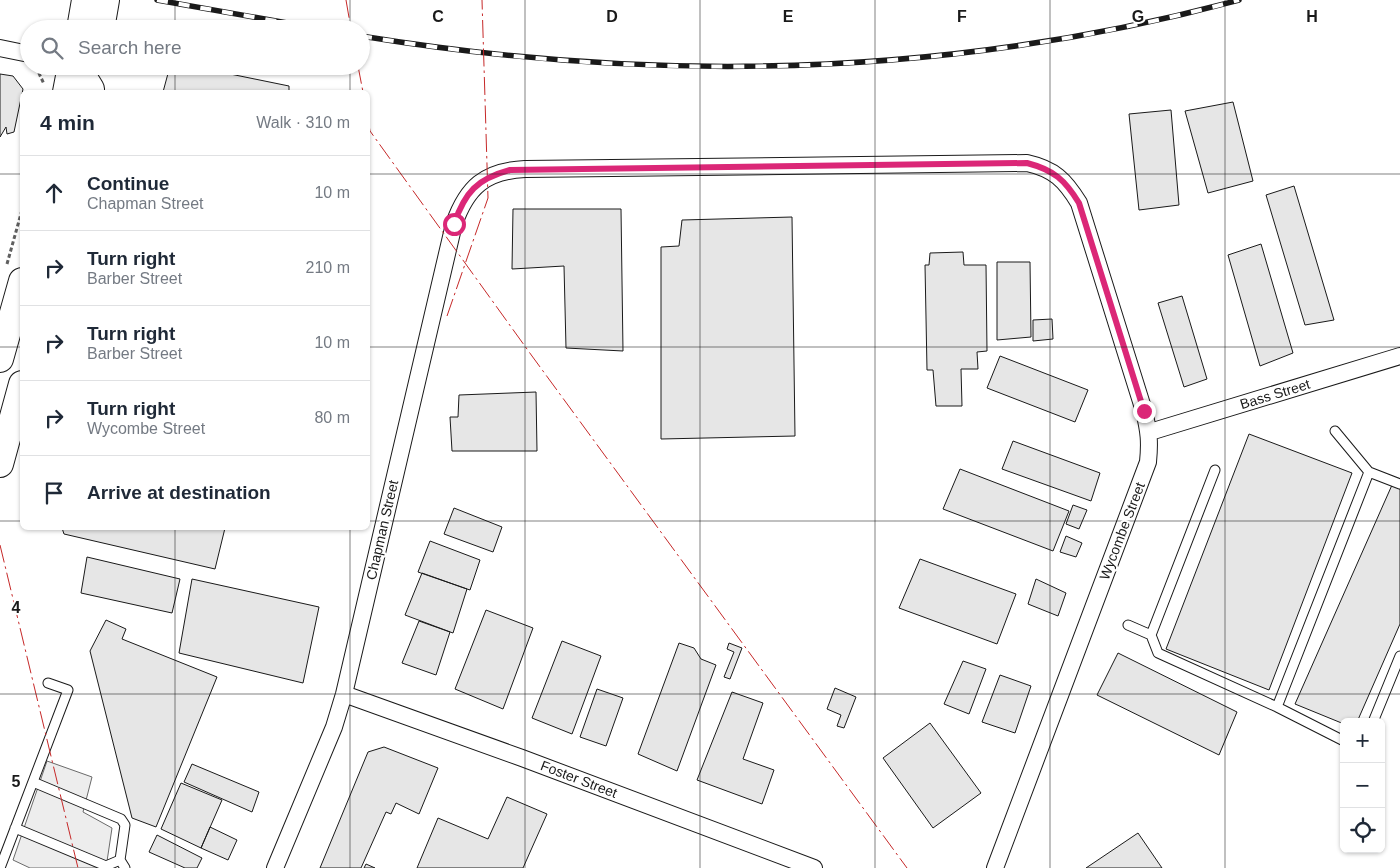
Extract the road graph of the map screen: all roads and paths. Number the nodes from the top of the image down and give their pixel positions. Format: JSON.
{"nodes":[{"id":1,"x":85,"y":0,"type":"edge"},
{"id":2,"x":106,"y":0,"type":"edge"},
{"id":3,"x":82,"y":20,"type":"edge"},
{"id":4,"x":103,"y":20,"type":"edge"},
{"id":5,"x":0,"y":48,"type":"edge"},
{"id":6,"x":20,"y":52,"type":"edge"},
{"id":7,"x":39,"y":75,"type":"edge"},
{"id":8,"x":71,"y":75,"type":"edge"},
{"id":9,"x":45,"y":90,"type":"edge"},
{"id":10,"x":67,"y":90,"type":"edge"},
{"id":11,"x":1071,"y":189,"type":"joint"},
{"id":12,"x":20,"y":226,"type":"edge"},
{"id":13,"x":14,"y":274,"type":"edge"},
{"id":14,"x":0,"y":359,"type":"edge"},
{"id":15,"x":1398,"y":359,"type":"edge"},
{"id":16,"x":20,"y":391,"type":"edge"},
{"id":17,"x":1335,"y":431,"type":"dead end"},
{"id":18,"x":1150,"y":432,"type":"junction"},
{"id":19,"x":0,"y":464,"type":"edge"},
{"id":20,"x":1215,"y":470,"type":"dead end"},
{"id":21,"x":1369,"y":472,"type":"junction"},
{"id":22,"x":1400,"y":484,"type":"edge"},
{"id":23,"x":1128,"y":625,"type":"dead end"},
{"id":24,"x":1151,"y":635,"type":"junction"},
{"id":25,"x":1400,"y":656,"type":"edge"},
{"id":26,"x":48,"y":683,"type":"dead end"},
{"id":27,"x":344,"y":694,"type":"junction"},
{"id":28,"x":1277,"y":708,"type":"junction"},
{"id":29,"x":1375,"y":718,"type":"edge"},
{"id":30,"x":1340,"y":739,"type":"edge"},
{"id":31,"x":33,"y":782,"type":"junction"},
{"id":32,"x":15,"y":828,"type":"junction"},
{"id":33,"x":122,"y":864,"type":"edge"},
{"id":34,"x":0,"y":868,"type":"edge"},
{"id":35,"x":275,"y":868,"type":"edge"},
{"id":36,"x":814,"y":868,"type":"edge"},
{"id":37,"x":995,"y":868,"type":"edge"}],
"edges":[{"from":1,"to":3,"type":"main road"},
{"from":2,"to":4,"type":"main road"},
{"from":5,"to":6,"type":"street"},
{"from":7,"to":9,"type":"path"},
{"from":8,"to":10,"type":"main road"},
{"from":11,"to":18,"type":"street","name":"Wycombe Street"},
{"from":11,"to":27,"type":"street","name":"Chapman Street"},
{"from":12,"to":13,"type":"path"},
{"from":13,"to":14,"type":"main road"},
{"from":15,"to":18,"type":"street","name":"Bass Street"},
{"from":16,"to":19,"type":"main road"},
{"from":17,"to":21,"type":"lane"},
{"from":18,"to":37,"type":"street","name":"Wycombe Street"},
{"from":20,"to":24,"type":"lane"},
{"from":21,"to":22,"type":"lane"},
{"from":21,"to":28,"type":"lane"},
{"from":23,"to":24,"type":"lane"},
{"from":24,"to":28,"type":"lane"},
{"from":25,"to":29,"type":"lane"},
{"from":26,"to":31,"type":"lane"},
{"from":27,"to":35,"type":"street","name":"Chapman Street"},
{"from":27,"to":36,"type":"street","name":"Foster Street"},
{"from":28,"to":30,"type":"lane"},
{"from":31,"to":32,"type":"lane"},
{"from":31,"to":33,"type":"lane"},
{"from":32,"to":33,"type":"lane"},
{"from":32,"to":34,"type":"lane"}]}
